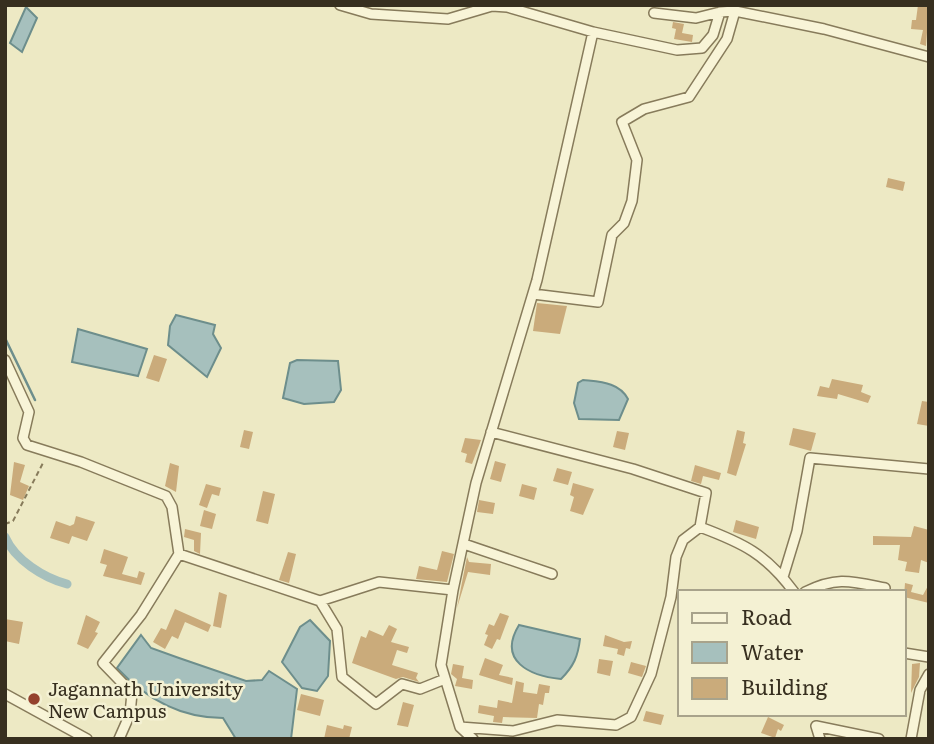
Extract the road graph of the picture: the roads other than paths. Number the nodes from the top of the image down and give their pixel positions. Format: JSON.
{"nodes":[{"id":1,"x":340,"y":5,"type":"edge"},
{"id":2,"x":735,"y":11,"type":"junction"},
{"id":3,"x":720,"y":12,"type":"junction"},
{"id":4,"x":654,"y":13,"type":"dead end"},
{"id":5,"x":593,"y":32,"type":"junction"},
{"id":6,"x":929,"y":57,"type":"edge"},
{"id":7,"x":533,"y":294,"type":"junction"},
{"id":8,"x":5,"y":360,"type":"edge"},
{"id":9,"x":491,"y":432,"type":"junction"},
{"id":10,"x":929,"y":468,"type":"edge"},
{"id":11,"x":700,"y":527,"type":"junction"},
{"id":12,"x":464,"y":544,"type":"junction"},
{"id":13,"x":179,"y":554,"type":"junction"},
{"id":14,"x":552,"y":574,"type":"dead end"},
{"id":15,"x":783,"y":577,"type":"junction"},
{"id":16,"x":885,"y":587,"type":"dead end"},
{"id":17,"x":453,"y":590,"type":"junction"},
{"id":18,"x":793,"y":590,"type":"edge"},
{"id":19,"x":810,"y":590,"type":"edge"},
{"id":20,"x":320,"y":601,"type":"junction"},
{"id":21,"x":906,"y":653,"type":"edge"},
{"id":22,"x":929,"y":657,"type":"edge"},
{"id":23,"x":929,"y":674,"type":"edge"},
{"id":24,"x":445,"y":679,"type":"junction"},
{"id":25,"x":5,"y":694,"type":"edge"},
{"id":26,"x":460,"y":727,"type":"junction"},
{"id":27,"x":87,"y":739,"type":"edge"},
{"id":28,"x":119,"y":739,"type":"edge"},
{"id":29,"x":473,"y":739,"type":"edge"},
{"id":30,"x":820,"y":739,"type":"edge"},
{"id":31,"x":879,"y":739,"type":"edge"},
{"id":32,"x":911,"y":739,"type":"edge"}],
"edges":[{"from":1,"to":5,"type":"street"},
{"from":2,"to":3,"type":"street"},
{"from":2,"to":6,"type":"street"},
{"from":2,"to":7,"type":"street"},
{"from":3,"to":4,"type":"street"},
{"from":3,"to":5,"type":"street"},
{"from":5,"to":7,"type":"street"},
{"from":7,"to":9,"type":"street"},
{"from":8,"to":13,"type":"street"},
{"from":9,"to":11,"type":"street"},
{"from":9,"to":12,"type":"street"},
{"from":10,"to":15,"type":"street"},
{"from":11,"to":15,"type":"street"},
{"from":11,"to":26,"type":"street"},
{"from":12,"to":14,"type":"street"},
{"from":12,"to":17,"type":"street"},
{"from":13,"to":20,"type":"street"},
{"from":13,"to":28,"type":"street"},
{"from":15,"to":18,"type":"street"},
{"from":16,"to":19,"type":"street"},
{"from":17,"to":20,"type":"street"},
{"from":17,"to":24,"type":"street"},
{"from":20,"to":24,"type":"street"},
{"from":21,"to":22,"type":"street"},
{"from":23,"to":32,"type":"street"},
{"from":24,"to":26,"type":"street"},
{"from":25,"to":27,"type":"street"},
{"from":26,"to":29,"type":"street"},
{"from":30,"to":31,"type":"street"}]}
